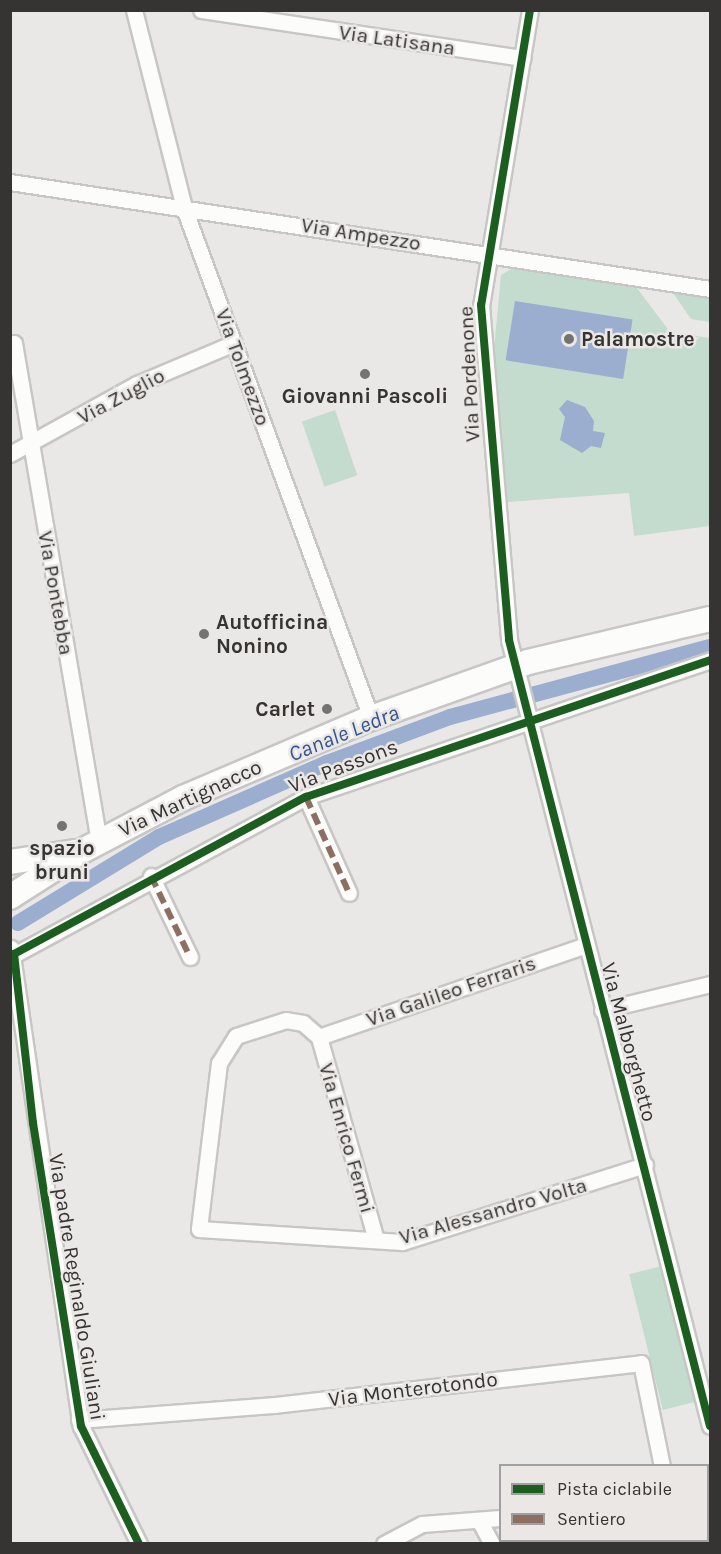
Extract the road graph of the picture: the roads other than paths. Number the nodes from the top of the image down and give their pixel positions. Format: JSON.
{"nodes":[{"id":1,"x":134,"y":10,"type":"edge"},
{"id":2,"x":201,"y":10,"type":"edge"},
{"id":3,"x":530,"y":10,"type":"edge"},
{"id":4,"x":522,"y":58,"type":"junction"},
{"id":5,"x":10,"y":182,"type":"edge"},
{"id":6,"x":184,"y":208,"type":"junction"},
{"id":7,"x":490,"y":254,"type":"junction"},
{"id":8,"x":711,"y":289,"type":"edge"},
{"id":9,"x":14,"y":343,"type":"dead end"},
{"id":10,"x":234,"y":343,"type":"junction"},
{"id":11,"x":32,"y":446,"type":"junction"},
{"id":12,"x":10,"y":454,"type":"edge"},
{"id":13,"x":711,"y":619,"type":"edge"},
{"id":14,"x":711,"y":660,"type":"edge"},
{"id":15,"x":517,"y":674,"type":"junction"},
{"id":16,"x":527,"y":712,"type":"junction"},
{"id":17,"x":371,"y":718,"type":"junction"},
{"id":18,"x":306,"y":797,"type":"junction"},
{"id":19,"x":90,"y":847,"type":"junction"},
{"id":20,"x":11,"y":862,"type":"edge"},
{"id":21,"x":151,"y":876,"type":"junction"},
{"id":22,"x":349,"y":893,"type":"dead end"},
{"id":23,"x":10,"y":897,"type":"edge"},
{"id":24,"x":584,"y":946,"type":"junction"},
{"id":25,"x":12,"y":952,"type":"edge"},
{"id":26,"x":190,"y":957,"type":"dead end"},
{"id":27,"x":711,"y":984,"type":"edge"},
{"id":28,"x":602,"y":1010,"type":"junction"},
{"id":29,"x":15,"y":1017,"type":"edge"},
{"id":30,"x":319,"y":1037,"type":"junction"},
{"id":31,"x":645,"y":1165,"type":"junction"},
{"id":32,"x":376,"y":1240,"type":"junction"},
{"id":33,"x":80,"y":1420,"type":"junction"},
{"id":34,"x":711,"y":1426,"type":"edge"},
{"id":35,"x":662,"y":1464,"type":"edge"},
{"id":36,"x":499,"y":1518,"type":"edge"},
{"id":37,"x":479,"y":1520,"type":"junction"},
{"id":38,"x":139,"y":1544,"type":"edge"},
{"id":39,"x":384,"y":1544,"type":"edge"},
{"id":40,"x":492,"y":1544,"type":"edge"}],
"edges":[{"from":1,"to":6,"type":"street","name":"Via Tolmezzo"},
{"from":2,"to":4,"type":"street","name":"Via Latisana"},
{"from":3,"to":4,"type":"street","name":"Via Pordenone"},
{"from":4,"to":7,"type":"street","name":"Via Pordenone"},
{"from":5,"to":6,"type":"street","name":"Via Ampezzo"},
{"from":6,"to":7,"type":"street","name":"Via Ampezzo"},
{"from":6,"to":10,"type":"street","name":"Via Tolmezzo"},
{"from":7,"to":8,"type":"street","name":"Via Ampezzo"},
{"from":7,"to":15,"type":"street","name":"Via Pordenone"},
{"from":9,"to":11,"type":"street","name":"Via Pontebba"},
{"from":10,"to":11,"type":"street","name":"Via Zuglio"},
{"from":10,"to":17,"type":"street","name":"Via Tolmezzo"},
{"from":11,"to":12,"type":"street","name":"Via Zuglio"},
{"from":11,"to":19,"type":"street","name":"Via Pontebba"},
{"from":13,"to":15,"type":"main road","name":"Via Martignacco"},
{"from":14,"to":16,"type":"street","name":"Via Passons"},
{"from":15,"to":16,"type":"street","name":"Via Malborghetto"},
{"from":15,"to":17,"type":"main road","name":"Via Martignacco"},
{"from":16,"to":18,"type":"street","name":"Via Passons"},
{"from":16,"to":24,"type":"street","name":"Via Malborghetto"},
{"from":17,"to":19,"type":"main road","name":"Via Martignacco"},
{"from":18,"to":21,"type":"street","name":"Via Passons"},
{"from":18,"to":22,"type":"street","name":"Via Passons"},
{"from":19,"to":20,"type":"main road","name":"Via Martignacco"},
{"from":19,"to":23,"type":"main road","name":"Via Martignacco"},
{"from":21,"to":25,"type":"street","name":"Via Passons"},
{"from":21,"to":26,"type":"street"},
{"from":24,"to":28,"type":"street","name":"Via Malborghetto"},
{"from":24,"to":30,"type":"street","name":"Via Galileo Ferraris"},
{"from":25,"to":29,"type":"street","name":"Via padre Reginaldo Giuliani"},
{"from":27,"to":28,"type":"street"},
{"from":28,"to":31,"type":"street","name":"Via Malborghetto"},
{"from":29,"to":33,"type":"street","name":"Via padre Reginaldo Giuliani"},
{"from":30,"to":32,"type":"street","name":"Via Enrico Fermi"},
{"from":30,"to":32,"type":"street","name":"Via Alessandro Volta"},
{"from":31,"to":32,"type":"street","name":"Via Alessandro Volta"},
{"from":31,"to":34,"type":"street","name":"Via Malborghetto"},
{"from":33,"to":35,"type":"street","name":"Via Monterotondo"},
{"from":33,"to":38,"type":"street","name":"Via padre Reginaldo Giuliani"},
{"from":36,"to":37,"type":"street"},
{"from":37,"to":39,"type":"street"},
{"from":37,"to":40,"type":"street"}]}
